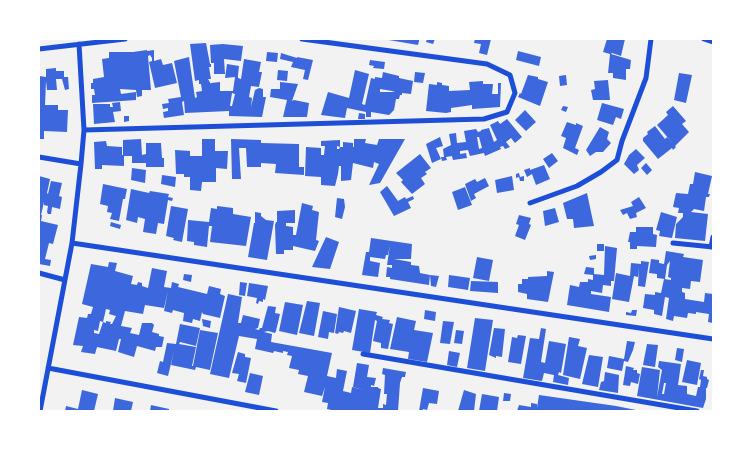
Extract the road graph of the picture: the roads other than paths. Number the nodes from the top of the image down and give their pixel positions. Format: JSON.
{"nodes":[{"id":1,"x":126,"y":39,"type":"edge"},
{"id":2,"x":302,"y":39,"type":"edge"},
{"id":3,"x":651,"y":39,"type":"edge"},
{"id":4,"x":704,"y":39,"type":"edge"},
{"id":5,"x":713,"y":42,"type":"edge"},
{"id":6,"x":79,"y":44,"type":"junction"},
{"id":7,"x":39,"y":49,"type":"edge"},
{"id":8,"x":84,"y":130,"type":"junction"},
{"id":9,"x":39,"y":157,"type":"edge"},
{"id":10,"x":81,"y":164,"type":"junction"},
{"id":11,"x":530,"y":203,"type":"dead end"},
{"id":12,"x":713,"y":236,"type":"edge"},
{"id":13,"x":72,"y":243,"type":"junction"},
{"id":14,"x":673,"y":243,"type":"dead end"},
{"id":15,"x":712,"y":247,"type":"edge"},
{"id":16,"x":39,"y":274,"type":"edge"},
{"id":17,"x":65,"y":280,"type":"junction"},
{"id":18,"x":713,"y":339,"type":"edge"},
{"id":19,"x":364,"y":354,"type":"dead end"},
{"id":20,"x":48,"y":368,"type":"junction"},
{"id":21,"x":41,"y":389,"type":"edge"},
{"id":22,"x":40,"y":411,"type":"edge"},
{"id":23,"x":276,"y":411,"type":"edge"},
{"id":24,"x":697,"y":411,"type":"edge"}],
"edges":[{"from":1,"to":6,"type":"street"},
{"from":2,"to":8,"type":"street"},
{"from":3,"to":11,"type":"street"},
{"from":4,"to":5,"type":"street"},
{"from":6,"to":7,"type":"street"},
{"from":6,"to":8,"type":"street"},
{"from":8,"to":10,"type":"street"},
{"from":9,"to":10,"type":"street"},
{"from":10,"to":13,"type":"street"},
{"from":12,"to":15,"type":"street"},
{"from":13,"to":17,"type":"street"},
{"from":13,"to":18,"type":"street"},
{"from":14,"to":15,"type":"street"},
{"from":16,"to":17,"type":"street"},
{"from":17,"to":20,"type":"street"},
{"from":19,"to":24,"type":"street"},
{"from":20,"to":21,"type":"street"},
{"from":20,"to":23,"type":"street"},
{"from":21,"to":22,"type":"street"}]}
